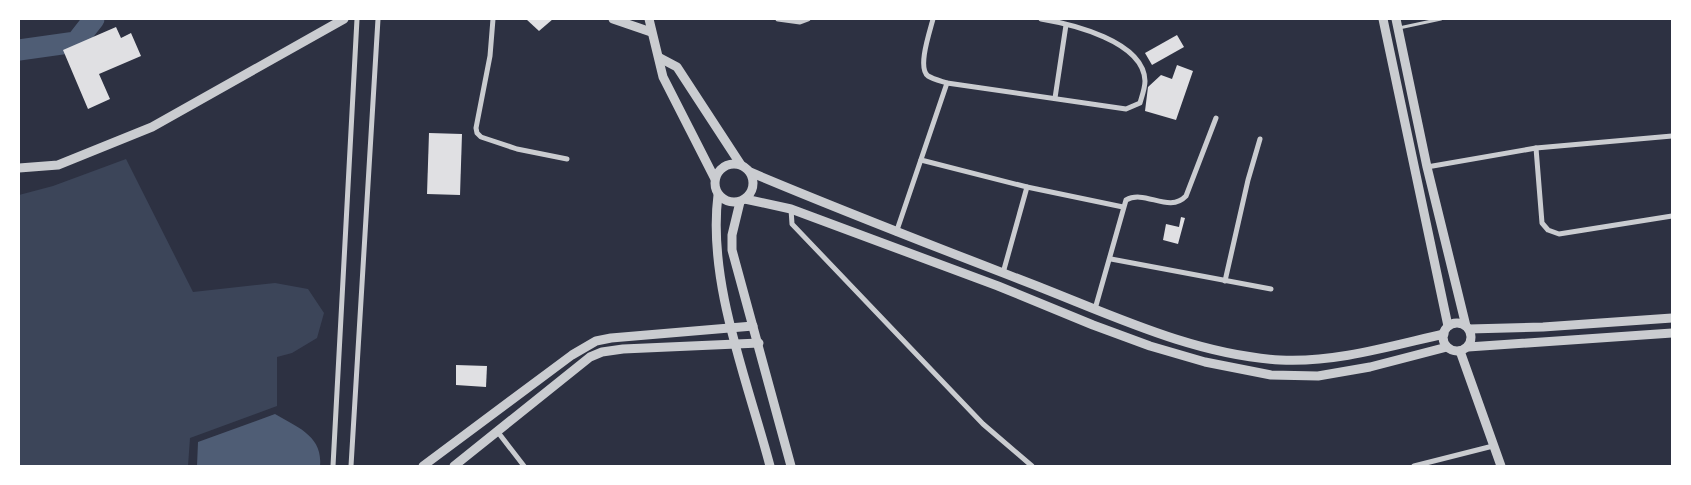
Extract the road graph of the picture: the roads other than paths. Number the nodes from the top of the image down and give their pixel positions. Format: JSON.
{"nodes":[{"id":1,"x":344,"y":19,"type":"edge"},
{"id":2,"x":357,"y":19,"type":"edge"},
{"id":3,"x":378,"y":19,"type":"edge"},
{"id":4,"x":493,"y":19,"type":"edge"},
{"id":5,"x":613,"y":19,"type":"edge"},
{"id":6,"x":649,"y":19,"type":"edge"},
{"id":7,"x":778,"y":19,"type":"edge"},
{"id":8,"x":808,"y":19,"type":"edge"},
{"id":9,"x":933,"y":19,"type":"edge"},
{"id":10,"x":1041,"y":19,"type":"edge"},
{"id":11,"x":1383,"y":19,"type":"edge"},
{"id":12,"x":1440,"y":19,"type":"edge"},
{"id":13,"x":1397,"y":23,"type":"edge"},
{"id":14,"x":1066,"y":25,"type":"junction"},
{"id":15,"x":651,"y":32,"type":"junction"},
{"id":16,"x":660,"y":58,"type":"junction"},
{"id":17,"x":947,"y":83,"type":"junction"},
{"id":18,"x":1055,"y":98,"type":"junction"},
{"id":19,"x":1216,"y":118,"type":"dead end"},
{"id":20,"x":1672,"y":136,"type":"edge"},
{"id":21,"x":1260,"y":139,"type":"dead end"},
{"id":22,"x":1536,"y":148,"type":"junction"},
{"id":23,"x":567,"y":159,"type":"dead end"},
{"id":24,"x":922,"y":160,"type":"junction"},
{"id":25,"x":741,"y":165,"type":"junction"},
{"id":26,"x":1427,"y":167,"type":"junction"},
{"id":27,"x":19,"y":168,"type":"edge"},
{"id":28,"x":750,"y":172,"type":"junction"},
{"id":29,"x":715,"y":179,"type":"junction"},
{"id":30,"x":1027,"y":187,"type":"junction"},
{"id":31,"x":718,"y":194,"type":"junction"},
{"id":32,"x":742,"y":200,"type":"junction"},
{"id":33,"x":1123,"y":208,"type":"junction"},
{"id":34,"x":791,"y":209,"type":"junction"},
{"id":35,"x":1672,"y":216,"type":"edge"},
{"id":36,"x":896,"y":233,"type":"junction"},
{"id":37,"x":1111,"y":259,"type":"junction"},
{"id":38,"x":1002,"y":273,"type":"junction"},
{"id":39,"x":1225,"y":281,"type":"junction"},
{"id":40,"x":1271,"y":289,"type":"dead end"},
{"id":41,"x":1095,"y":309,"type":"junction"},
{"id":42,"x":1672,"y":318,"type":"edge"},
{"id":43,"x":753,"y":326,"type":"junction"},
{"id":44,"x":1468,"y":327,"type":"junction"},
{"id":45,"x":730,"y":328,"type":"junction"},
{"id":46,"x":1446,"y":330,"type":"junction"},
{"id":47,"x":1672,"y":333,"type":"edge"},
{"id":48,"x":759,"y":343,"type":"junction"},
{"id":49,"x":736,"y":345,"type":"junction"},
{"id":50,"x":1447,"y":347,"type":"junction"},
{"id":51,"x":1464,"y":349,"type":"junction"},
{"id":52,"x":496,"y":430,"type":"junction"},
{"id":53,"x":1493,"y":446,"type":"junction"},
{"id":54,"x":333,"y":466,"type":"edge"},
{"id":55,"x":351,"y":466,"type":"edge"},
{"id":56,"x":423,"y":466,"type":"edge"},
{"id":57,"x":454,"y":466,"type":"edge"},
{"id":58,"x":524,"y":466,"type":"edge"},
{"id":59,"x":770,"y":466,"type":"edge"},
{"id":60,"x":791,"y":466,"type":"edge"},
{"id":61,"x":1032,"y":466,"type":"edge"},
{"id":62,"x":1414,"y":466,"type":"edge"},
{"id":63,"x":1501,"y":466,"type":"edge"}],
"edges":[{"from":1,"to":27,"type":"street"},
{"from":2,"to":54,"type":"street"},
{"from":3,"to":55,"type":"street"},
{"from":4,"to":23,"type":"street"},
{"from":5,"to":15,"type":"street"},
{"from":6,"to":15,"type":"street"},
{"from":7,"to":8,"type":"street"},
{"from":9,"to":17,"type":"street"},
{"from":10,"to":14,"type":"street"},
{"from":11,"to":46,"type":"street"},
{"from":12,"to":13,"type":"lane"},
{"from":13,"to":26,"type":"street"},
{"from":14,"to":18,"type":"street"},
{"from":14,"to":18,"type":"street"},
{"from":15,"to":16,"type":"street"},
{"from":16,"to":25,"type":"street"},
{"from":16,"to":29,"type":"street"},
{"from":17,"to":18,"type":"street"},
{"from":17,"to":24,"type":"street"},
{"from":19,"to":33,"type":"street"},
{"from":20,"to":22,"type":"street"},
{"from":21,"to":39,"type":"street"},
{"from":22,"to":26,"type":"street"},
{"from":22,"to":35,"type":"street"},
{"from":24,"to":30,"type":"street"},
{"from":24,"to":36,"type":"street"},
{"from":25,"to":28,"type":"street"},
{"from":25,"to":29,"type":"street"},
{"from":26,"to":44,"type":"street"},
{"from":28,"to":32,"type":"street"},
{"from":28,"to":36,"type":"street"},
{"from":29,"to":31,"type":"street"},
{"from":30,"to":33,"type":"street"},
{"from":30,"to":38,"type":"street"},
{"from":31,"to":32,"type":"street"},
{"from":31,"to":45,"type":"street"},
{"from":32,"to":34,"type":"street"},
{"from":32,"to":43,"type":"street"},
{"from":33,"to":37,"type":"street"},
{"from":34,"to":50,"type":"street"},
{"from":34,"to":61,"type":"street"},
{"from":36,"to":38,"type":"street"},
{"from":37,"to":39,"type":"street"},
{"from":37,"to":41,"type":"street"},
{"from":38,"to":41,"type":"street"},
{"from":39,"to":40,"type":"street"},
{"from":41,"to":46,"type":"street"},
{"from":42,"to":44,"type":"street"},
{"from":43,"to":45,"type":"street"},
{"from":43,"to":48,"type":"street"},
{"from":44,"to":46,"type":"street"},
{"from":44,"to":51,"type":"street"},
{"from":45,"to":49,"type":"street"},
{"from":45,"to":56,"type":"street"},
{"from":46,"to":50,"type":"street"},
{"from":47,"to":51,"type":"street"},
{"from":48,"to":49,"type":"street"},
{"from":48,"to":60,"type":"street"},
{"from":49,"to":52,"type":"street"},
{"from":49,"to":59,"type":"street"},
{"from":50,"to":51,"type":"street"},
{"from":51,"to":53,"type":"street"},
{"from":52,"to":57,"type":"street"},
{"from":52,"to":58,"type":"street"},
{"from":53,"to":62,"type":"street"},
{"from":53,"to":63,"type":"street"}]}
